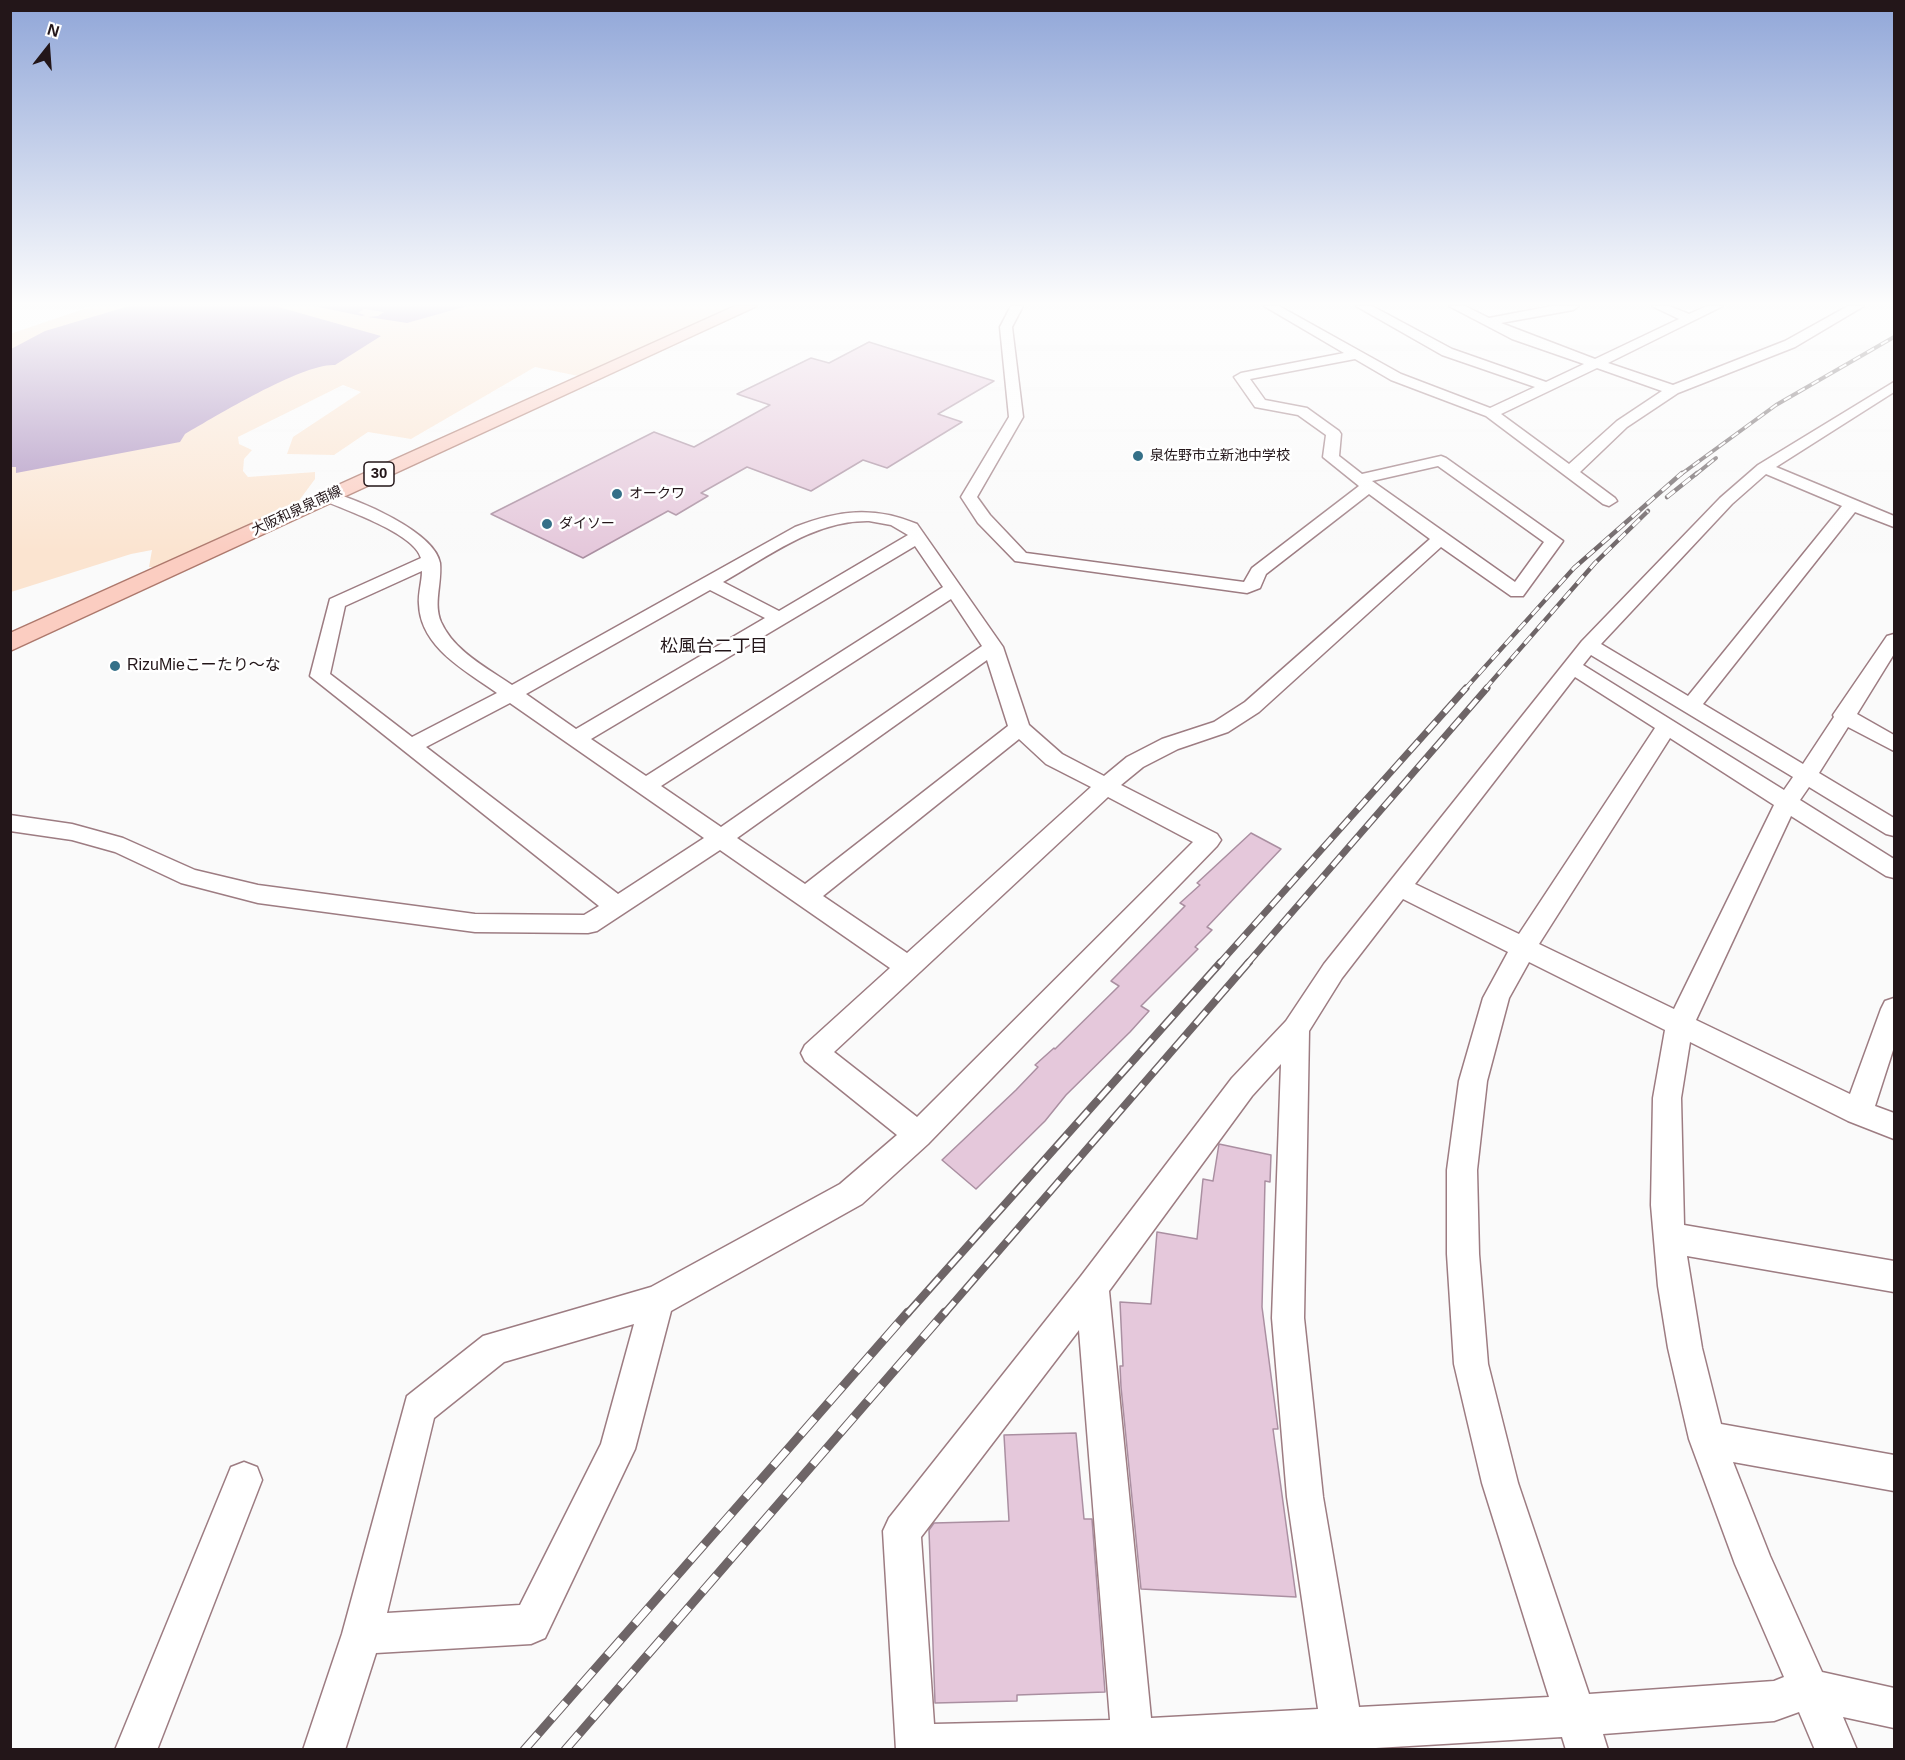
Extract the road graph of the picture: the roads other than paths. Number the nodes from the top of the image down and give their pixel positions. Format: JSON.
{"nodes":[{"id":1,"x":568,"y":388,"type":"edge"},
{"id":2,"x":1013,"y":388,"type":"edge"},
{"id":3,"x":1249,"y":388,"type":"edge"},
{"id":4,"x":1425,"y":388,"type":"edge"},
{"id":5,"x":1546,"y":388,"type":"edge"},
{"id":6,"x":1667,"y":388,"type":"edge"},
{"id":7,"x":1678,"y":388,"type":"edge"},
{"id":8,"x":1891,"y":388,"type":"edge"},
{"id":9,"x":1673,"y":390,"type":"junction"},
{"id":10,"x":1491,"y":413,"type":"junction"},
{"id":11,"x":1764,"y":468,"type":"junction"},
{"id":12,"x":1570,"y":472,"type":"junction"},
{"id":13,"x":1364,"y":482,"type":"junction"},
{"id":14,"x":329,"y":497,"type":"junction"},
{"id":15,"x":1609,"y":501,"type":"dead end"},
{"id":16,"x":1852,"y":505,"type":"junction"},
{"id":17,"x":1894,"y":522,"type":"edge"},
{"id":18,"x":917,"y":537,"type":"junction"},
{"id":19,"x":1441,"y":538,"type":"junction"},
{"id":20,"x":430,"y":561,"type":"junction"},
{"id":21,"x":711,"y":583,"type":"junction"},
{"id":22,"x":953,"y":589,"type":"junction"},
{"id":23,"x":779,"y":618,"type":"junction"},
{"id":24,"x":1894,"y":640,"type":"edge"},
{"id":25,"x":10,"y":643,"type":"edge"},
{"id":26,"x":993,"y":647,"type":"junction"},
{"id":27,"x":1581,"y":656,"type":"junction"},
{"id":28,"x":1886,"y":672,"type":"edge"},
{"id":29,"x":510,"y":693,"type":"junction"},
{"id":30,"x":1692,"y":704,"type":"junction"},
{"id":31,"x":1843,"y":715,"type":"junction"},
{"id":32,"x":1666,"y":727,"type":"junction"},
{"id":33,"x":1019,"y":728,"type":"junction"},
{"id":34,"x":576,"y":738,"type":"junction"},
{"id":35,"x":1894,"y":744,"type":"edge"},
{"id":36,"x":412,"y":746,"type":"junction"},
{"id":37,"x":1807,"y":775,"type":"junction"},
{"id":38,"x":646,"y":786,"type":"junction"},
{"id":39,"x":1106,"y":786,"type":"junction"},
{"id":40,"x":1787,"y":801,"type":"junction"},
{"id":41,"x":10,"y":823,"type":"edge"},
{"id":42,"x":1894,"y":828,"type":"edge"},
{"id":43,"x":721,"y":838,"type":"junction"},
{"id":44,"x":1894,"y":870,"type":"edge"},
{"id":45,"x":1400,"y":887,"type":"junction"},
{"id":46,"x":806,"y":897,"type":"junction"},
{"id":47,"x":617,"y":908,"type":"junction"},
{"id":48,"x":1523,"y":948,"type":"junction"},
{"id":49,"x":909,"y":968,"type":"junction"},
{"id":50,"x":1894,"y":1009,"type":"edge"},
{"id":51,"x":1679,"y":1026,"type":"junction"},
{"id":52,"x":1296,"y":1029,"type":"junction"},
{"id":53,"x":1858,"y":1112,"type":"junction"},
{"id":54,"x":1894,"y":1126,"type":"edge"},
{"id":55,"x":918,"y":1135,"type":"junction"},
{"id":56,"x":1669,"y":1238,"type":"junction"},
{"id":57,"x":1894,"y":1276,"type":"edge"},
{"id":58,"x":1092,"y":1287,"type":"junction"},
{"id":59,"x":657,"y":1301,"type":"junction"},
{"id":60,"x":1707,"y":1439,"type":"junction"},
{"id":61,"x":1894,"y":1473,"type":"edge"},
{"id":62,"x":244,"y":1480,"type":"dead end"},
{"id":63,"x":362,"y":1634,"type":"junction"},
{"id":64,"x":1807,"y":1689,"type":"junction"},
{"id":65,"x":1894,"y":1708,"type":"edge"},
{"id":66,"x":1342,"y":1729,"type":"junction"},
{"id":67,"x":1581,"y":1733,"type":"edge"},
{"id":68,"x":1132,"y":1740,"type":"junction"},
{"id":69,"x":136,"y":1749,"type":"edge"},
{"id":70,"x":324,"y":1749,"type":"edge"},
{"id":71,"x":1836,"y":1749,"type":"edge"}],
"edges":[{"from":1,"to":14,"type":"main road","name":"大阪和泉泉南線","number":"30"},
{"from":2,"to":13,"type":"street"},
{"from":3,"to":13,"type":"street"},
{"from":4,"to":10,"type":"street"},
{"from":5,"to":10,"type":"street"},
{"from":6,"to":9,"type":"street"},
{"from":7,"to":9,"type":"street"},
{"from":8,"to":11,"type":"street"},
{"from":9,"to":12,"type":"street"},
{"from":10,"to":12,"type":"street"},
{"from":11,"to":16,"type":"street"},
{"from":11,"to":27,"type":"street"},
{"from":12,"to":15,"type":"street"},
{"from":13,"to":19,"type":"street"},
{"from":13,"to":19,"type":"street"},
{"from":14,"to":20,"type":"street"},
{"from":14,"to":25,"type":"main road","name":"大阪和泉泉南線","number":"30"},
{"from":16,"to":17,"type":"street"},
{"from":16,"to":30,"type":"street"},
{"from":18,"to":21,"type":"street"},
{"from":18,"to":22,"type":"street"},
{"from":18,"to":23,"type":"street"},
{"from":19,"to":39,"type":"street"},
{"from":20,"to":29,"type":"street"},
{"from":20,"to":36,"type":"street"},
{"from":21,"to":23,"type":"street"},
{"from":21,"to":29,"type":"street"},
{"from":22,"to":26,"type":"street"},
{"from":22,"to":38,"type":"street"},
{"from":23,"to":34,"type":"street"},
{"from":24,"to":28,"type":"street"},
{"from":26,"to":33,"type":"street"},
{"from":26,"to":43,"type":"street"},
{"from":27,"to":30,"type":"street"},
{"from":27,"to":32,"type":"street"},
{"from":27,"to":45,"type":"street"},
{"from":28,"to":31,"type":"street"},
{"from":29,"to":34,"type":"street"},
{"from":29,"to":36,"type":"street"},
{"from":30,"to":37,"type":"street"},
{"from":31,"to":35,"type":"street"},
{"from":31,"to":37,"type":"street"},
{"from":32,"to":40,"type":"street"},
{"from":32,"to":48,"type":"street"},
{"from":33,"to":39,"type":"street"},
{"from":33,"to":46,"type":"street"},
{"from":34,"to":38,"type":"street"},
{"from":36,"to":47,"type":"street"},
{"from":37,"to":40,"type":"street"},
{"from":37,"to":42,"type":"street"},
{"from":38,"to":43,"type":"street"},
{"from":39,"to":49,"type":"street"},
{"from":39,"to":55,"type":"street"},
{"from":40,"to":44,"type":"street"},
{"from":40,"to":51,"type":"street"},
{"from":41,"to":47,"type":"street"},
{"from":43,"to":46,"type":"street"},
{"from":43,"to":47,"type":"street"},
{"from":45,"to":48,"type":"street"},
{"from":45,"to":52,"type":"street"},
{"from":46,"to":49,"type":"street"},
{"from":48,"to":51,"type":"street"},
{"from":48,"to":67,"type":"street"},
{"from":49,"to":55,"type":"street"},
{"from":50,"to":53,"type":"street"},
{"from":51,"to":53,"type":"street"},
{"from":51,"to":56,"type":"street"},
{"from":52,"to":58,"type":"street"},
{"from":52,"to":66,"type":"street"},
{"from":53,"to":54,"type":"street"},
{"from":55,"to":59,"type":"street"},
{"from":56,"to":57,"type":"street"},
{"from":56,"to":60,"type":"street"},
{"from":58,"to":68,"type":"street"},
{"from":58,"to":68,"type":"street"},
{"from":59,"to":63,"type":"street"},
{"from":59,"to":63,"type":"street"},
{"from":60,"to":61,"type":"street"},
{"from":60,"to":64,"type":"street"},
{"from":62,"to":69,"type":"street"},
{"from":63,"to":70,"type":"street"},
{"from":64,"to":65,"type":"street"},
{"from":64,"to":67,"type":"street"},
{"from":64,"to":71,"type":"street"},
{"from":66,"to":67,"type":"street"},
{"from":66,"to":68,"type":"street"}]}
